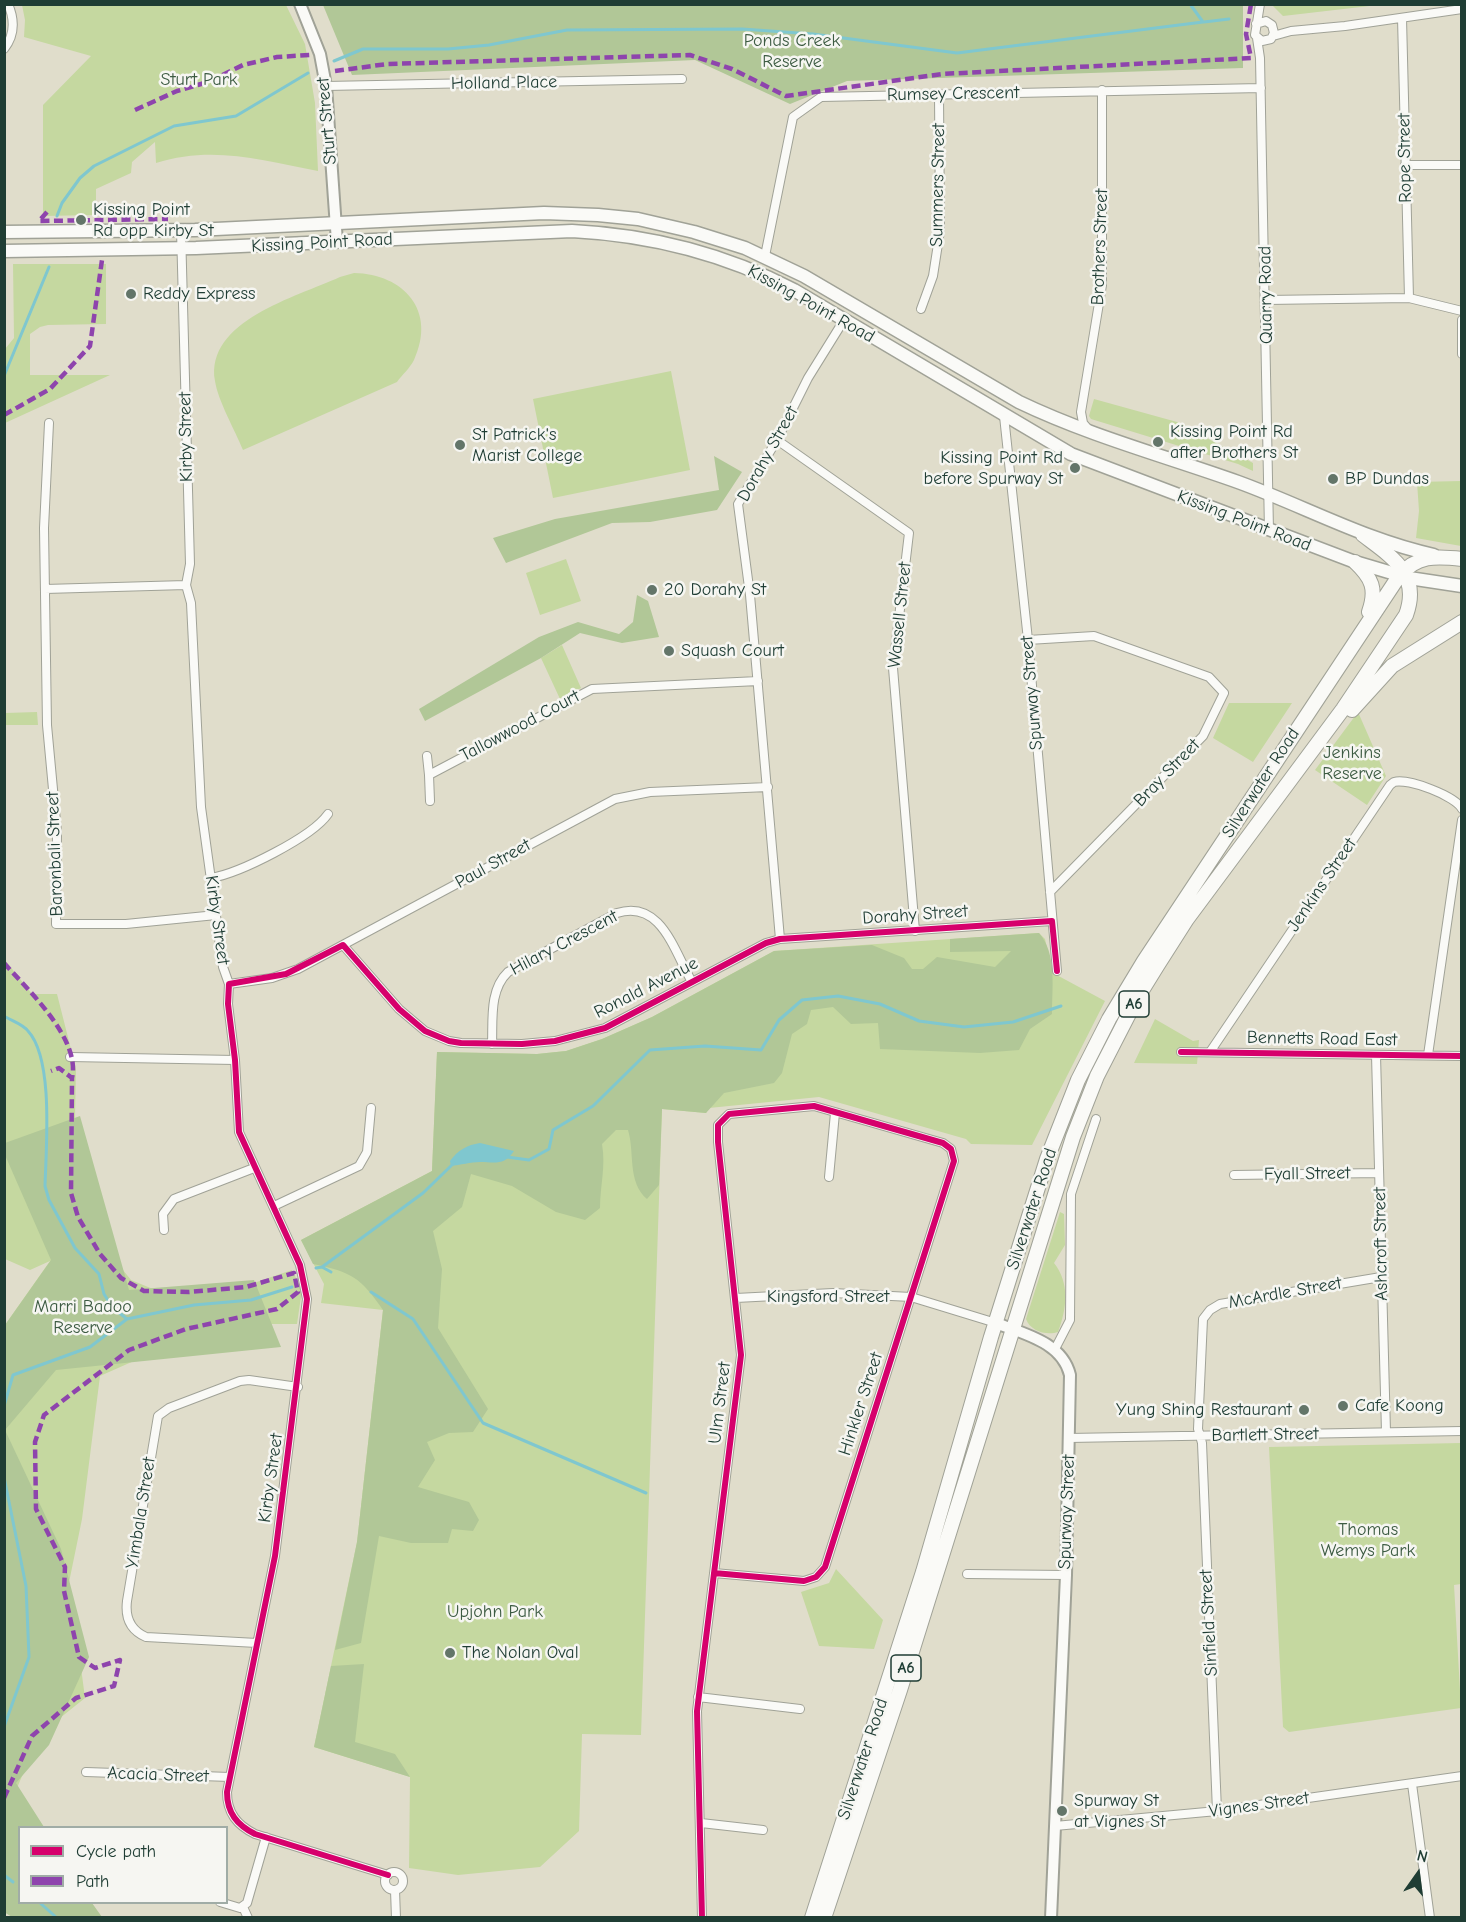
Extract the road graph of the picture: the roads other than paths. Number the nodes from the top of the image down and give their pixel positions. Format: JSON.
{"nodes":[{"id":1,"x":8,"y":4,"type":"edge"},
{"id":2,"x":300,"y":4,"type":"edge"},
{"id":3,"x":1260,"y":6,"type":"edge"},
{"id":4,"x":1461,"y":9,"type":"edge"},
{"id":5,"x":1402,"y":18,"type":"junction"},
{"id":6,"x":1256,"y":24,"type":"junction"},
{"id":7,"x":1271,"y":24,"type":"junction"},
{"id":8,"x":1291,"y":30,"type":"junction"},
{"id":9,"x":1257,"y":38,"type":"junction"},
{"id":10,"x":1270,"y":38,"type":"junction"},
{"id":11,"x":4,"y":49,"type":"edge"},
{"id":12,"x":1260,"y":58,"type":"junction"},
{"id":13,"x":682,"y":79,"type":"dead end"},
{"id":14,"x":326,"y":86,"type":"junction"},
{"id":15,"x":1261,"y":88,"type":"junction"},
{"id":16,"x":1102,"y":90,"type":"junction"},
{"id":17,"x":939,"y":94,"type":"junction"},
{"id":18,"x":1405,"y":165,"type":"junction"},
{"id":19,"x":1461,"y":165,"type":"edge"},
{"id":20,"x":336,"y":222,"type":"junction"},
{"id":21,"x":181,"y":230,"type":"junction"},
{"id":22,"x":4,"y":232,"type":"edge"},
{"id":23,"x":337,"y":242,"type":"junction"},
{"id":24,"x":182,"y":248,"type":"junction"},
{"id":25,"x":4,"y":251,"type":"edge"},
{"id":26,"x":765,"y":256,"type":"junction"},
{"id":27,"x":1408,"y":298,"type":"junction"},
{"id":28,"x":1266,"y":300,"type":"junction"},
{"id":29,"x":921,"y":309,"type":"dead end"},
{"id":30,"x":1461,"y":310,"type":"edge"},
{"id":31,"x":844,"y":320,"type":"junction"},
{"id":32,"x":1461,"y":320,"type":"edge"},
{"id":33,"x":1461,"y":354,"type":"edge"},
{"id":34,"x":1004,"y":416,"type":"junction"},
{"id":35,"x":50,"y":423,"type":"dead end"},
{"id":36,"x":1093,"y":434,"type":"junction"},
{"id":37,"x":777,"y":440,"type":"junction"},
{"id":38,"x":1269,"y":494,"type":"junction"},
{"id":39,"x":1269,"y":531,"type":"junction"},
{"id":40,"x":1363,"y":535,"type":"junction"},
{"id":41,"x":1434,"y":555,"type":"junction"},
{"id":42,"x":1461,"y":559,"type":"edge"},
{"id":43,"x":1354,"y":562,"type":"junction"},
{"id":44,"x":1404,"y":575,"type":"junction"},
{"id":45,"x":186,"y":585,"type":"junction"},
{"id":46,"x":1461,"y":586,"type":"edge"},
{"id":47,"x":45,"y":589,"type":"junction"},
{"id":48,"x":1461,"y":622,"type":"edge"},
{"id":49,"x":1365,"y":626,"type":"junction"},
{"id":50,"x":1028,"y":640,"type":"junction"},
{"id":51,"x":758,"y":681,"type":"junction"},
{"id":52,"x":427,"y":756,"type":"dead end"},
{"id":53,"x":1305,"y":761,"type":"junction"},
{"id":54,"x":429,"y":775,"type":"junction"},
{"id":55,"x":768,"y":787,"type":"junction"},
{"id":56,"x":430,"y":801,"type":"dead end"},
{"id":57,"x":1461,"y":809,"type":"edge"},
{"id":58,"x":328,"y":814,"type":"dead end"},
{"id":59,"x":1461,"y":820,"type":"edge"},
{"id":60,"x":211,"y":878,"type":"junction"},
{"id":61,"x":1050,"y":892,"type":"junction"},
{"id":62,"x":216,"y":915,"type":"junction"},
{"id":63,"x":1052,"y":921,"type":"junction"},
{"id":64,"x":915,"y":931,"type":"junction"},
{"id":65,"x":780,"y":939,"type":"junction"},
{"id":66,"x":343,"y":945,"type":"junction"},
{"id":67,"x":1057,"y":971,"type":"dead end"},
{"id":68,"x":692,"y":982,"type":"junction"},
{"id":69,"x":229,"y":984,"type":"junction"},
{"id":70,"x":492,"y":1044,"type":"junction"},
{"id":71,"x":1181,"y":1052,"type":"dead end"},
{"id":72,"x":1210,"y":1052,"type":"junction"},
{"id":73,"x":1376,"y":1055,"type":"junction"},
{"id":74,"x":1428,"y":1055,"type":"junction"},
{"id":75,"x":1461,"y":1056,"type":"edge"},
{"id":76,"x":70,"y":1057,"type":"dead end"},
{"id":77,"x":235,"y":1060,"type":"junction"},
{"id":78,"x":371,"y":1108,"type":"dead end"},
{"id":79,"x":835,"y":1113,"type":"junction"},
{"id":80,"x":1096,"y":1119,"type":"dead end"},
{"id":81,"x":943,"y":1143,"type":"joint"},
{"id":82,"x":254,"y":1168,"type":"junction"},
{"id":83,"x":1379,"y":1173,"type":"junction"},
{"id":84,"x":1234,"y":1175,"type":"dead end"},
{"id":85,"x":829,"y":1177,"type":"dead end"},
{"id":86,"x":274,"y":1206,"type":"junction"},
{"id":87,"x":164,"y":1230,"type":"dead end"},
{"id":88,"x":1381,"y":1277,"type":"junction"},
{"id":89,"x":736,"y":1298,"type":"junction"},
{"id":90,"x":911,"y":1298,"type":"junction"},
{"id":91,"x":996,"y":1323,"type":"junction"},
{"id":92,"x":1013,"y":1329,"type":"junction"},
{"id":93,"x":1055,"y":1349,"type":"junction"},
{"id":94,"x":298,"y":1387,"type":"junction"},
{"id":95,"x":1461,"y":1431,"type":"edge"},
{"id":96,"x":1386,"y":1432,"type":"junction"},
{"id":97,"x":1200,"y":1436,"type":"junction"},
{"id":98,"x":1069,"y":1438,"type":"junction"},
{"id":99,"x":714,"y":1574,"type":"junction"},
{"id":100,"x":967,"y":1574,"type":"dead end"},
{"id":101,"x":1066,"y":1575,"type":"junction"},
{"id":102,"x":257,"y":1643,"type":"junction"},
{"id":103,"x":698,"y":1697,"type":"junction"},
{"id":104,"x":800,"y":1709,"type":"dead end"},
{"id":105,"x":86,"y":1772,"type":"dead end"},
{"id":106,"x":1461,"y":1776,"type":"edge"},
{"id":107,"x":230,"y":1777,"type":"junction"},
{"id":108,"x":1412,"y":1784,"type":"junction"},
{"id":109,"x":1217,"y":1811,"type":"junction"},
{"id":110,"x":701,"y":1823,"type":"junction"},
{"id":111,"x":1055,"y":1826,"type":"junction"},
{"id":112,"x":763,"y":1830,"type":"dead end"},
{"id":113,"x":266,"y":1837,"type":"junction"},
{"id":114,"x":388,"y":1875,"type":"junction"},
{"id":115,"x":395,"y":1890,"type":"junction"},
{"id":116,"x":228,"y":1904,"type":"edge"},
{"id":117,"x":243,"y":1907,"type":"junction"},
{"id":118,"x":248,"y":1917,"type":"edge"},
{"id":119,"x":396,"y":1917,"type":"edge"},
{"id":120,"x":702,"y":1917,"type":"edge"},
{"id":121,"x":812,"y":1917,"type":"edge"},
{"id":122,"x":824,"y":1917,"type":"edge"},
{"id":123,"x":1051,"y":1917,"type":"edge"},
{"id":124,"x":1430,"y":1917,"type":"edge"}],
"edges":[{"from":1,"to":11,"type":"street"},
{"from":2,"to":14,"type":"street","name":"Sturt Street"},
{"from":3,"to":6,"type":"street"},
{"from":3,"to":7,"type":"street"},
{"from":4,"to":5,"type":"street"},
{"from":5,"to":8,"type":"street"},
{"from":5,"to":18,"type":"street","name":"Rope Street"},
{"from":6,"to":7,"type":"street"},
{"from":6,"to":9,"type":"street"},
{"from":7,"to":8,"type":"street"},
{"from":7,"to":10,"type":"street"},
{"from":8,"to":10,"type":"street"},
{"from":9,"to":10,"type":"street"},
{"from":9,"to":12,"type":"street","name":"Quarry Road"},
{"from":10,"to":12,"type":"street","name":"Quarry Road"},
{"from":12,"to":15,"type":"street","name":"Quarry Road"},
{"from":13,"to":14,"type":"street","name":"Holland Place"},
{"from":14,"to":20,"type":"street","name":"Sturt Street"},
{"from":15,"to":16,"type":"street","name":"Rumsey Crescent"},
{"from":15,"to":28,"type":"street","name":"Quarry Road"},
{"from":16,"to":17,"type":"street","name":"Rumsey Crescent"},
{"from":16,"to":36,"type":"street","name":"Brothers Street"},
{"from":17,"to":26,"type":"street","name":"Rumsey Crescent"},
{"from":17,"to":29,"type":"street","name":"Summers Street"},
{"from":18,"to":19,"type":"street"},
{"from":18,"to":27,"type":"street","name":"Rope Street"},
{"from":20,"to":21,"type":"main road","name":"Kissing Point Road"},
{"from":20,"to":23,"type":"street","name":"Sturt Street"},
{"from":20,"to":26,"type":"main road","name":"Kissing Point Road"},
{"from":21,"to":22,"type":"main road","name":"Kissing Point Road"},
{"from":21,"to":24,"type":"street","name":"Kirby Street"},
{"from":23,"to":24,"type":"main road","name":"Kissing Point Road"},
{"from":23,"to":31,"type":"main road","name":"Kissing Point Road"},
{"from":24,"to":25,"type":"main road","name":"Kissing Point Road"},
{"from":24,"to":45,"type":"street","name":"Kirby Street"},
{"from":26,"to":36,"type":"main road","name":"Kissing Point Road"},
{"from":27,"to":28,"type":"street"},
{"from":27,"to":30,"type":"street"},
{"from":28,"to":38,"type":"street","name":"Quarry Road"},
{"from":31,"to":34,"type":"main road","name":"Kissing Point Road"},
{"from":31,"to":37,"type":"street","name":"Dorahy Street"},
{"from":32,"to":33,"type":"street"},
{"from":34,"to":39,"type":"main road","name":"Kissing Point Road"},
{"from":34,"to":50,"type":"street","name":"Spurway Street"},
{"from":35,"to":47,"type":"street","name":"Baronbali Street"},
{"from":36,"to":38,"type":"main road","name":"Kissing Point Road"},
{"from":37,"to":51,"type":"street","name":"Dorahy Street"},
{"from":37,"to":64,"type":"street","name":"Wassell Street"},
{"from":38,"to":39,"type":"street","name":"Quarry Road"},
{"from":38,"to":40,"type":"main road","name":"Kissing Point Road"},
{"from":39,"to":43,"type":"main road","name":"Kissing Point Road"},
{"from":40,"to":41,"type":"main road","name":"Kissing Point Road"},
{"from":40,"to":44,"type":"highway"},
{"from":41,"to":42,"type":"highway","name":"Kissing Point Road"},
{"from":41,"to":44,"type":"highway","name":"Silverwater Road","number":"A6"},
{"from":43,"to":44,"type":"main road","name":"Kissing Point Road"},
{"from":43,"to":49,"type":"highway"},
{"from":44,"to":46,"type":"main road","name":"Kissing Point Road"},
{"from":44,"to":49,"type":"highway","name":"Silverwater Road","number":"A6"},
{"from":44,"to":53,"type":"highway","name":"Silverwater Road","number":"A6"},
{"from":45,"to":47,"type":"street"},
{"from":45,"to":60,"type":"street","name":"Kirby Street"},
{"from":47,"to":62,"type":"street","name":"Baronbali Street"},
{"from":48,"to":53,"type":"highway","name":"Silverwater Road","number":"A6"},
{"from":49,"to":91,"type":"highway","name":"Silverwater Road","number":"A6"},
{"from":50,"to":61,"type":"street","name":"Spurway Street"},
{"from":50,"to":61,"type":"street","name":"Bray Street"},
{"from":51,"to":54,"type":"street","name":"Tallowwood Court"},
{"from":51,"to":55,"type":"street","name":"Dorahy Street"},
{"from":52,"to":54,"type":"street"},
{"from":53,"to":92,"type":"highway","name":"Silverwater Road","number":"A6"},
{"from":54,"to":56,"type":"street"},
{"from":55,"to":65,"type":"street","name":"Dorahy Street"},
{"from":55,"to":66,"type":"street","name":"Paul Street"},
{"from":57,"to":72,"type":"street","name":"Jenkins Street"},
{"from":58,"to":60,"type":"street"},
{"from":59,"to":74,"type":"street"},
{"from":60,"to":62,"type":"street","name":"Kirby Street"},
{"from":61,"to":63,"type":"street","name":"Spurway Street"},
{"from":62,"to":69,"type":"street","name":"Kirby Street"},
{"from":63,"to":64,"type":"street","name":"Dorahy Street"},
{"from":63,"to":67,"type":"street","name":"Spurway Street"},
{"from":64,"to":65,"type":"street","name":"Dorahy Street"},
{"from":65,"to":68,"type":"street","name":"Ronald Avenue"},
{"from":66,"to":69,"type":"street","name":"Paul Street"},
{"from":66,"to":70,"type":"street","name":"Ronald Avenue"},
{"from":68,"to":70,"type":"street","name":"Ronald Avenue"},
{"from":68,"to":70,"type":"street","name":"Hilary Crescent"},
{"from":69,"to":77,"type":"street","name":"Kirby Street"},
{"from":71,"to":72,"type":"street","name":"Bennetts Road East"},
{"from":72,"to":73,"type":"street","name":"Bennetts Road East"},
{"from":73,"to":74,"type":"street","name":"Bennetts Road East"},
{"from":73,"to":83,"type":"street","name":"Ashcroft Street"},
{"from":74,"to":75,"type":"street","name":"Bennetts Road East"},
{"from":76,"to":77,"type":"street"},
{"from":77,"to":82,"type":"street","name":"Kirby Street"},
{"from":78,"to":86,"type":"street"},
{"from":79,"to":81,"type":"street","name":"Ulm Street"},
{"from":79,"to":85,"type":"street"},
{"from":79,"to":89,"type":"street","name":"Ulm Street"},
{"from":80,"to":93,"type":"street"},
{"from":81,"to":90,"type":"street","name":"Hinkler Street"},
{"from":82,"to":86,"type":"street","name":"Kirby Street"},
{"from":82,"to":87,"type":"street"},
{"from":83,"to":84,"type":"street","name":"Fyall Street"},
{"from":83,"to":88,"type":"street","name":"Ashcroft Street"},
{"from":86,"to":94,"type":"street","name":"Kirby Street"},
{"from":88,"to":96,"type":"street","name":"Ashcroft Street"},
{"from":88,"to":97,"type":"street","name":"McArdle Street"},
{"from":89,"to":90,"type":"street","name":"Kingsford Street"},
{"from":89,"to":99,"type":"street","name":"Ulm Street"},
{"from":90,"to":91,"type":"street","name":"Kingsford Street"},
{"from":90,"to":99,"type":"street","name":"Hinkler Street"},
{"from":91,"to":92,"type":"street","name":"Kingsford Street"},
{"from":91,"to":121,"type":"highway","name":"Silverwater Road","number":"A6"},
{"from":92,"to":93,"type":"street","name":"Kingsford Street"},
{"from":92,"to":122,"type":"highway","name":"Silverwater Road","number":"A6"},
{"from":93,"to":98,"type":"street","name":"Spurway Street"},
{"from":94,"to":102,"type":"street","name":"Kirby Street"},
{"from":94,"to":102,"type":"street","name":"Yimbala Street"},
{"from":95,"to":96,"type":"street","name":"Bartlett Street"},
{"from":96,"to":97,"type":"street","name":"Bartlett Street"},
{"from":97,"to":98,"type":"street","name":"Bartlett Street"},
{"from":97,"to":109,"type":"street","name":"Sinfield Street"},
{"from":98,"to":101,"type":"street","name":"Spurway Street"},
{"from":99,"to":103,"type":"street","name":"Ulm Street"},
{"from":100,"to":101,"type":"street"},
{"from":101,"to":111,"type":"street","name":"Spurway Street"},
{"from":102,"to":107,"type":"street","name":"Kirby Street"},
{"from":103,"to":104,"type":"street"},
{"from":103,"to":110,"type":"street","name":"Ulm Street"},
{"from":105,"to":107,"type":"street","name":"Acacia Street"},
{"from":106,"to":108,"type":"street","name":"Vignes Street"},
{"from":107,"to":113,"type":"street","name":"Kirby Street"},
{"from":108,"to":109,"type":"street","name":"Vignes Street"},
{"from":108,"to":124,"type":"street"},
{"from":109,"to":111,"type":"street","name":"Vignes Street"},
{"from":110,"to":112,"type":"street"},
{"from":110,"to":120,"type":"street","name":"Ulm Street"},
{"from":111,"to":123,"type":"street","name":"Spurway Street"},
{"from":113,"to":114,"type":"street","name":"Kirby Street"},
{"from":113,"to":117,"type":"street"},
{"from":114,"to":115,"type":"street"},
{"from":114,"to":115,"type":"street"},
{"from":115,"to":119,"type":"street"},
{"from":116,"to":117,"type":"street"},
{"from":117,"to":118,"type":"street"}]}
